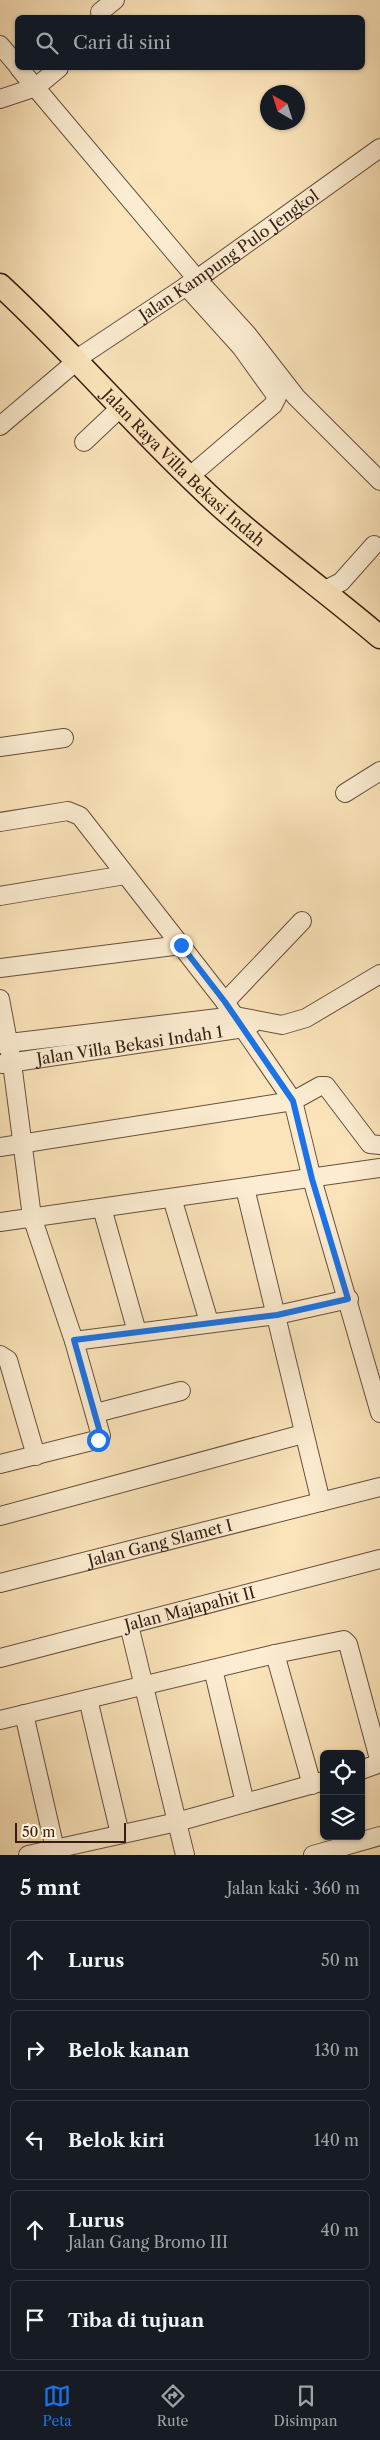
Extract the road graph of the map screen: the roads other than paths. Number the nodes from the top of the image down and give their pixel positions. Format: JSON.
{"nodes":[{"id":1,"x":115,"y":0,"type":"edge"},
{"id":2,"x":100,"y":12,"type":"dead end"},
{"id":3,"x":0,"y":45,"type":"edge"},
{"id":4,"x":15,"y":63,"type":"edge"},
{"id":5,"x":21,"y":70,"type":"edge"},
{"id":6,"x":57,"y":70,"type":"edge"},
{"id":7,"x":36,"y":87,"type":"junction"},
{"id":8,"x":0,"y":99,"type":"edge"},
{"id":9,"x":380,"y":148,"type":"edge"},
{"id":10,"x":191,"y":283,"type":"junction"},
{"id":11,"x":0,"y":285,"type":"edge"},
{"id":12,"x":73,"y":358,"type":"junction"},
{"id":13,"x":296,"y":397,"type":"junction"},
{"id":14,"x":273,"y":404,"type":"junction"},
{"id":15,"x":120,"y":408,"type":"junction"},
{"id":16,"x":0,"y":426,"type":"edge"},
{"id":17,"x":84,"y":442,"type":"dead end"},
{"id":18,"x":190,"y":476,"type":"junction"},
{"id":19,"x":380,"y":481,"type":"edge"},
{"id":20,"x":374,"y":545,"type":"dead end"},
{"id":21,"x":325,"y":590,"type":"junction"},
{"id":22,"x":380,"y":637,"type":"edge"},
{"id":23,"x":64,"y":738,"type":"dead end"},
{"id":24,"x":0,"y":747,"type":"edge"},
{"id":25,"x":380,"y":771,"type":"edge"},
{"id":26,"x":345,"y":793,"type":"dead end"},
{"id":27,"x":0,"y":822,"type":"edge"},
{"id":28,"x":124,"y":875,"type":"junction"},
{"id":29,"x":0,"y":896,"type":"edge"},
{"id":30,"x":302,"y":922,"type":"dead end"},
{"id":31,"x":181,"y":945,"type":"junction"},
{"id":32,"x":0,"y":968,"type":"edge"},
{"id":33,"x":380,"y":974,"type":"edge"},
{"id":34,"x":0,"y":999,"type":"edge"},
{"id":35,"x":240,"y":1017,"type":"junction"},
{"id":36,"x":4,"y":1043,"type":"edge"},
{"id":37,"x":6,"y":1064,"type":"edge"},
{"id":38,"x":293,"y":1101,"type":"junction"},
{"id":39,"x":22,"y":1143,"type":"junction"},
{"id":40,"x":380,"y":1145,"type":"edge"},
{"id":41,"x":0,"y":1147,"type":"edge"},
{"id":42,"x":380,"y":1168,"type":"edge"},
{"id":43,"x":312,"y":1179,"type":"junction"},
{"id":44,"x":245,"y":1188,"type":"junction"},
{"id":45,"x":172,"y":1198,"type":"junction"},
{"id":46,"x":102,"y":1208,"type":"junction"},
{"id":47,"x":32,"y":1217,"type":"junction"},
{"id":48,"x":0,"y":1222,"type":"edge"},
{"id":49,"x":348,"y":1299,"type":"junction"},
{"id":50,"x":277,"y":1315,"type":"junction"},
{"id":51,"x":209,"y":1322,"type":"junction"},
{"id":52,"x":137,"y":1332,"type":"junction"},
{"id":53,"x":74,"y":1340,"type":"junction"},
{"id":54,"x":0,"y":1355,"type":"edge"},
{"id":55,"x":182,"y":1391,"type":"dead end"},
{"id":56,"x":96,"y":1413,"type":"junction"},
{"id":57,"x":380,"y":1413,"type":"edge"},
{"id":58,"x":303,"y":1434,"type":"junction"},
{"id":59,"x":36,"y":1456,"type":"junction"},
{"id":60,"x":0,"y":1464,"type":"edge"},
{"id":61,"x":380,"y":1487,"type":"edge"},
{"id":62,"x":320,"y":1502,"type":"junction"},
{"id":63,"x":0,"y":1516,"type":"edge"},
{"id":64,"x":380,"y":1559,"type":"edge"},
{"id":65,"x":0,"y":1583,"type":"edge"},
{"id":66,"x":129,"y":1625,"type":"junction"},
{"id":67,"x":275,"y":1654,"type":"junction"},
{"id":68,"x":0,"y":1658,"type":"edge"},
{"id":69,"x":213,"y":1669,"type":"junction"},
{"id":70,"x":144,"y":1686,"type":"junction"},
{"id":71,"x":88,"y":1699,"type":"junction"},
{"id":72,"x":24,"y":1714,"type":"junction"},
{"id":73,"x":0,"y":1720,"type":"edge"},
{"id":74,"x":365,"y":1769,"type":"edge"},
{"id":75,"x":318,"y":1783,"type":"edge"},
{"id":76,"x":245,"y":1803,"type":"junction"},
{"id":77,"x":177,"y":1822,"type":"junction"},
{"id":78,"x":120,"y":1834,"type":"junction"},
{"id":79,"x":380,"y":1836,"type":"edge"},
{"id":80,"x":55,"y":1849,"type":"junction"},
{"id":81,"x":28,"y":1855,"type":"edge"},
{"id":82,"x":185,"y":1855,"type":"edge"},
{"id":83,"x":313,"y":1855,"type":"edge"}],
"edges":[{"from":1,"to":2,"type":"street"},
{"from":3,"to":4,"type":"street"},
{"from":5,"to":7,"type":"street"},
{"from":6,"to":7,"type":"street"},
{"from":7,"to":8,"type":"street"},
{"from":7,"to":10,"type":"street"},
{"from":9,"to":10,"type":"street","name":"Jalan Kampung Pulo Jengkol"},
{"from":10,"to":12,"type":"street","name":"Jalan Kampung Pulo Jengkol"},
{"from":10,"to":13,"type":"street"},
{"from":10,"to":14,"type":"street"},
{"from":11,"to":12,"type":"main road","name":"Jalan Raya Villa Bekasi Indah"},
{"from":12,"to":15,"type":"main road","name":"Jalan Raya Villa Bekasi Indah"},
{"from":12,"to":16,"type":"street"},
{"from":13,"to":14,"type":"street"},
{"from":13,"to":19,"type":"street"},
{"from":14,"to":18,"type":"street"},
{"from":15,"to":17,"type":"street"},
{"from":15,"to":18,"type":"main road","name":"Jalan Raya Villa Bekasi Indah"},
{"from":18,"to":21,"type":"main road","name":"Jalan Raya Villa Bekasi Indah"},
{"from":20,"to":21,"type":"street"},
{"from":21,"to":22,"type":"main road","name":"Jalan Raya Villa Bekasi Indah"},
{"from":23,"to":24,"type":"street"},
{"from":25,"to":26,"type":"street"},
{"from":27,"to":28,"type":"street"},
{"from":28,"to":29,"type":"street"},
{"from":28,"to":31,"type":"street"},
{"from":30,"to":35,"type":"street"},
{"from":31,"to":32,"type":"street"},
{"from":31,"to":35,"type":"street"},
{"from":33,"to":35,"type":"street","name":"Jalan Villa Bekasi Indah 1"},
{"from":34,"to":36,"type":"street"},
{"from":35,"to":36,"type":"street","name":"Jalan Villa Bekasi Indah 1"},
{"from":35,"to":37,"type":"street","name":"Jalan Villa Bekasi Indah 1"},
{"from":35,"to":38,"type":"street"},
{"from":36,"to":37,"type":"street"},
{"from":37,"to":39,"type":"street"},
{"from":38,"to":39,"type":"street"},
{"from":38,"to":40,"type":"street"},
{"from":38,"to":43,"type":"street"},
{"from":39,"to":41,"type":"street"},
{"from":39,"to":47,"type":"street"},
{"from":42,"to":43,"type":"street"},
{"from":43,"to":44,"type":"street"},
{"from":43,"to":49,"type":"street"},
{"from":44,"to":45,"type":"street"},
{"from":44,"to":50,"type":"street"},
{"from":45,"to":46,"type":"street"},
{"from":45,"to":51,"type":"street"},
{"from":46,"to":47,"type":"street"},
{"from":46,"to":52,"type":"street"},
{"from":47,"to":48,"type":"street"},
{"from":47,"to":53,"type":"street"},
{"from":49,"to":50,"type":"street"},
{"from":49,"to":57,"type":"street"},
{"from":50,"to":51,"type":"street"},
{"from":50,"to":58,"type":"street"},
{"from":51,"to":52,"type":"street"},
{"from":52,"to":53,"type":"street"},
{"from":53,"to":56,"type":"street"},
{"from":54,"to":59,"type":"street"},
{"from":55,"to":56,"type":"street"},
{"from":56,"to":59,"type":"street"},
{"from":58,"to":62,"type":"street"},
{"from":58,"to":63,"type":"street"},
{"from":59,"to":60,"type":"street"},
{"from":61,"to":62,"type":"street","name":"Jalan Gang Slamet I"},
{"from":62,"to":65,"type":"street","name":"Jalan Gang Slamet I"},
{"from":64,"to":66,"type":"street","name":"Jalan Majapahit II"},
{"from":66,"to":68,"type":"street","name":"Jalan Majapahit II"},
{"from":66,"to":70,"type":"street"},
{"from":67,"to":69,"type":"street"},
{"from":67,"to":74,"type":"street"},
{"from":67,"to":75,"type":"street"},
{"from":69,"to":70,"type":"street"},
{"from":69,"to":76,"type":"street"},
{"from":70,"to":71,"type":"street"},
{"from":70,"to":77,"type":"street"},
{"from":71,"to":72,"type":"street"},
{"from":71,"to":78,"type":"street"},
{"from":72,"to":73,"type":"street"},
{"from":72,"to":80,"type":"street"},
{"from":75,"to":76,"type":"street"},
{"from":76,"to":77,"type":"street"},
{"from":77,"to":78,"type":"street"},
{"from":77,"to":82,"type":"street"},
{"from":78,"to":80,"type":"street"},
{"from":79,"to":83,"type":"street"},
{"from":80,"to":81,"type":"street"}]}
